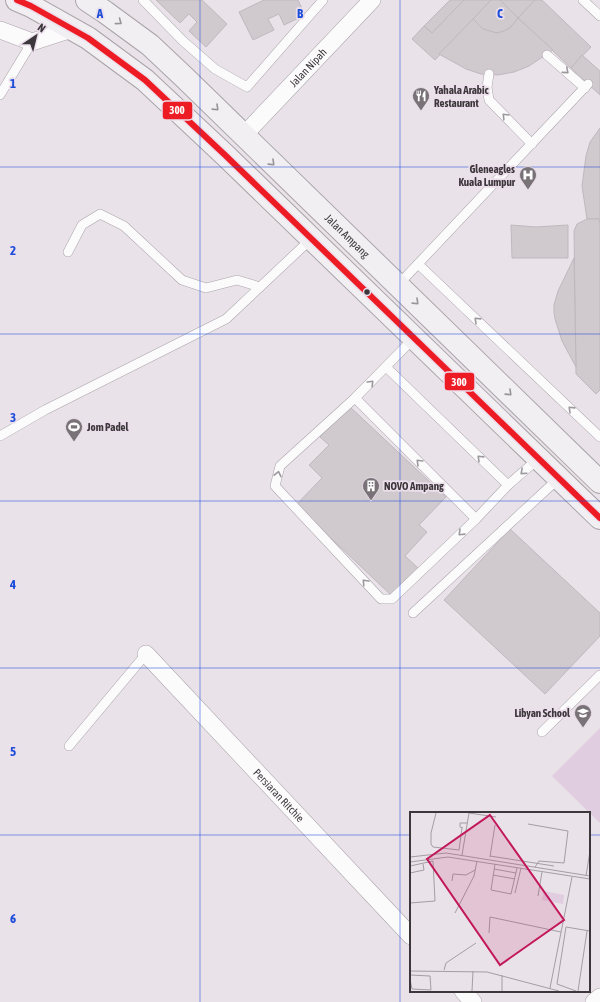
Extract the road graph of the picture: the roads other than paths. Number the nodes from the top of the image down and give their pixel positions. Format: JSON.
{"nodes":[{"id":1,"x":17,"y":0,"type":"edge"},
{"id":2,"x":87,"y":0,"type":"edge"},
{"id":3,"x":143,"y":0,"type":"edge"},
{"id":4,"x":323,"y":0,"type":"edge"},
{"id":5,"x":372,"y":0,"type":"edge"},
{"id":6,"x":583,"y":0,"type":"edge"},
{"id":7,"x":600,"y":16,"type":"edge"},
{"id":8,"x":72,"y":29,"type":"junction"},
{"id":9,"x":0,"y":30,"type":"edge"},
{"id":10,"x":32,"y":42,"type":"junction"},
{"id":11,"x":547,"y":55,"type":"dead end"},
{"id":12,"x":489,"y":74,"type":"dead end"},
{"id":13,"x":0,"y":95,"type":"edge"},
{"id":14,"x":244,"y":135,"type":"junction"},
{"id":15,"x":532,"y":144,"type":"junction"},
{"id":16,"x":311,"y":239,"type":"junction"},
{"id":17,"x":68,"y":252,"type":"dead end"},
{"id":18,"x":418,"y":264,"type":"junction"},
{"id":19,"x":398,"y":285,"type":"junction"},
{"id":20,"x":260,"y":287,"type":"junction"},
{"id":21,"x":414,"y":338,"type":"junction"},
{"id":22,"x":386,"y":367,"type":"junction"},
{"id":23,"x":356,"y":398,"type":"junction"},
{"id":24,"x":0,"y":436,"type":"edge"},
{"id":25,"x":600,"y":436,"type":"edge"},
{"id":26,"x":538,"y":458,"type":"junction"},
{"id":27,"x":559,"y":478,"type":"junction"},
{"id":28,"x":600,"y":482,"type":"edge"},
{"id":29,"x":508,"y":485,"type":"junction"},
{"id":30,"x":600,"y":518,"type":"edge"},
{"id":31,"x":476,"y":519,"type":"junction"},
{"id":32,"x":413,"y":613,"type":"dead end"},
{"id":33,"x":146,"y":654,"type":"joint"},
{"id":34,"x":600,"y":675,"type":"edge"},
{"id":35,"x":542,"y":732,"type":"dead end"},
{"id":36,"x":69,"y":746,"type":"dead end"},
{"id":37,"x":410,"y":935,"type":"edge"},
{"id":38,"x":464,"y":992,"type":"edge"},
{"id":39,"x":600,"y":997,"type":"edge"},
{"id":40,"x":473,"y":1002,"type":"edge"},
{"id":41,"x":594,"y":1002,"type":"edge"}],
"edges":[{"from":1,"to":8,"type":"main road"},
{"from":2,"to":14,"type":"main road","name":"Jalan Ampang","one_way":true},
{"from":3,"to":4,"type":"lane"},
{"from":5,"to":14,"type":"street","name":"Jalan Nipah"},
{"from":6,"to":7,"type":"lane"},
{"from":8,"to":10,"type":"street"},
{"from":8,"to":16,"type":"main road"},
{"from":9,"to":10,"type":"street"},
{"from":10,"to":13,"type":"lane"},
{"from":11,"to":15,"type":"lane","one_way":true},
{"from":15,"to":12,"type":"lane","one_way":true},
{"from":14,"to":19,"type":"main road","name":"Jalan Ampang","one_way":true},
{"from":15,"to":18,"type":"lane"},
{"from":16,"to":20,"type":"lane"},
{"from":16,"to":21,"type":"main road"},
{"from":17,"to":20,"type":"lane"},
{"from":18,"to":19,"type":"lane"},
{"from":25,"to":18,"type":"lane","one_way":true},
{"from":19,"to":28,"type":"main road","name":"Jalan Ampang","one_way":true},
{"from":20,"to":24,"type":"lane"},
{"from":21,"to":22,"type":"lane"},
{"from":21,"to":26,"type":"main road"},
{"from":23,"to":22,"type":"lane","one_way":true},
{"from":29,"to":22,"type":"lane","one_way":true},
{"from":31,"to":23,"type":"lane","one_way":true},
{"from":31,"to":23,"type":"lane","one_way":true},
{"from":26,"to":27,"type":"main road"},
{"from":26,"to":29,"type":"lane","one_way":true},
{"from":27,"to":30,"type":"main road"},
{"from":27,"to":32,"type":"lane"},
{"from":29,"to":31,"type":"lane"},
{"from":33,"to":36,"type":"lane"},
{"from":33,"to":37,"type":"street","name":"Persiaran Ritchie"},
{"from":34,"to":35,"type":"lane"},
{"from":38,"to":40,"type":"street"},
{"from":39,"to":41,"type":"street"}]}
